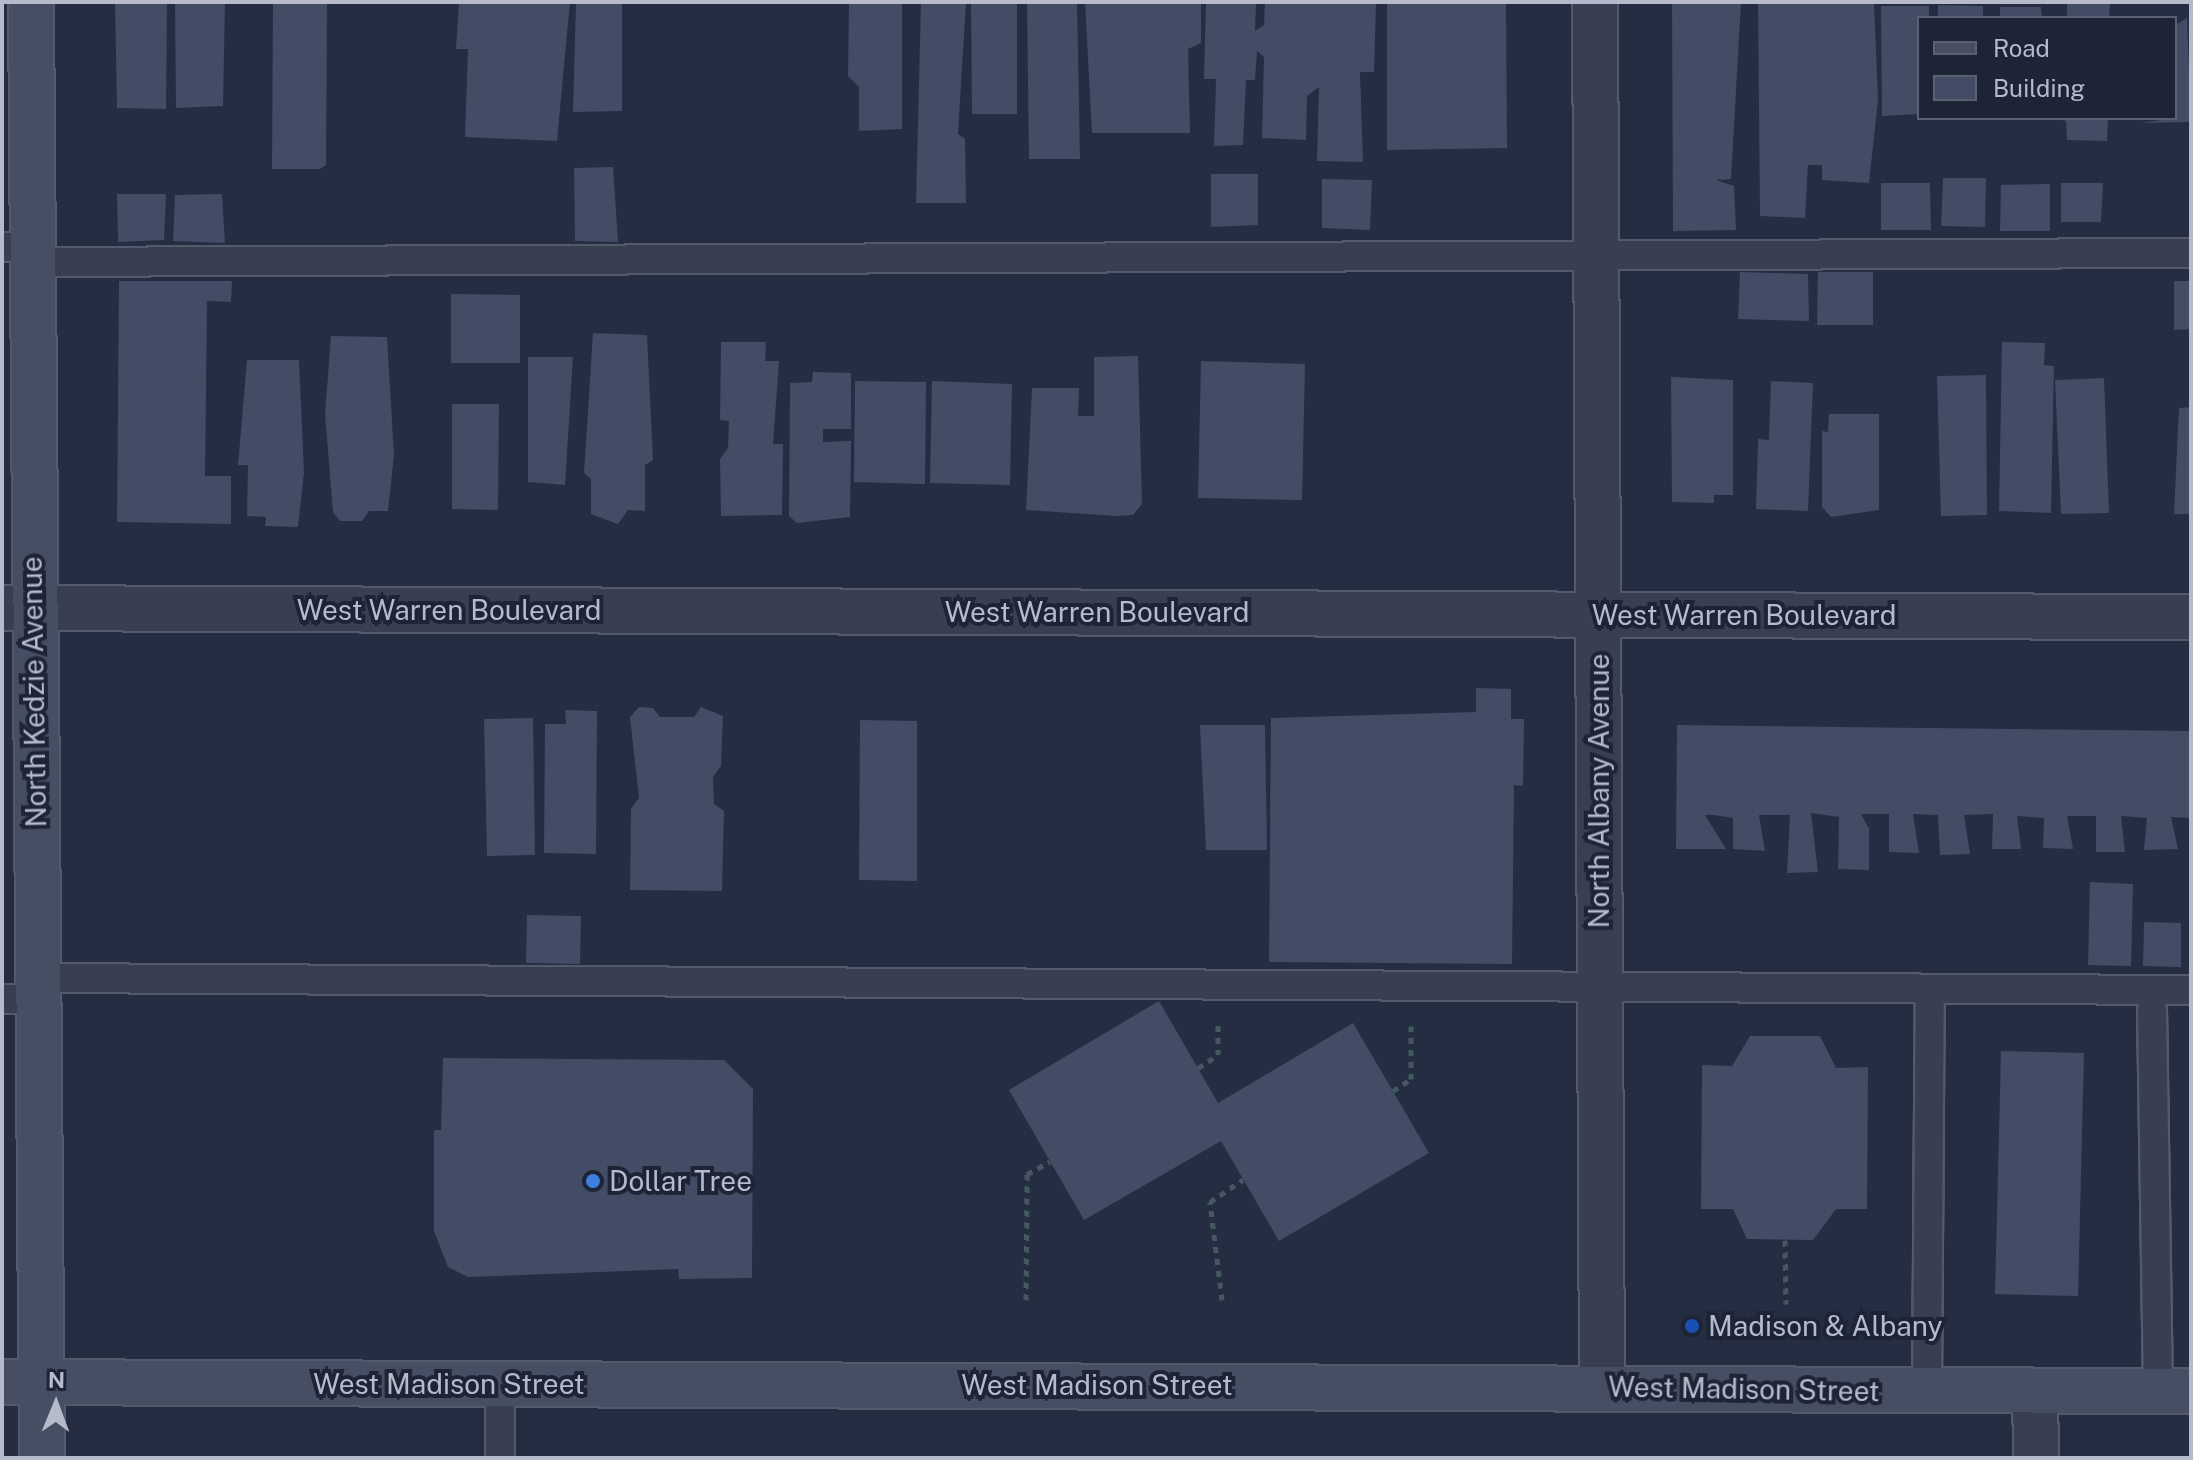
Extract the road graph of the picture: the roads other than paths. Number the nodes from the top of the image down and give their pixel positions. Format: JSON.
{"nodes":[{"id":1,"x":31,"y":2,"type":"edge"},
{"id":2,"x":1595,"y":2,"type":"edge"},
{"id":3,"x":22,"y":252,"type":"edge"},
{"id":4,"x":2191,"y":253,"type":"edge"},
{"id":5,"x":1596,"y":256,"type":"junction"},
{"id":6,"x":17,"y":608,"type":"edge"},
{"id":7,"x":1598,"y":614,"type":"junction"},
{"id":8,"x":2191,"y":617,"type":"edge"},
{"id":9,"x":1600,"y":987,"type":"junction"},
{"id":10,"x":1930,"y":989,"type":"junction"},
{"id":11,"x":2191,"y":990,"type":"edge"},
{"id":12,"x":26,"y":992,"type":"edge"},
{"id":13,"x":2152,"y":1010,"type":"dead end"},
{"id":14,"x":22,"y":1382,"type":"edge"},
{"id":15,"x":500,"y":1384,"type":"junction"},
{"id":16,"x":1602,"y":1387,"type":"junction"},
{"id":17,"x":1927,"y":1391,"type":"junction"},
{"id":18,"x":2035,"y":1391,"type":"junction"},
{"id":19,"x":2174,"y":1391,"type":"edge"},
{"id":20,"x":42,"y":1458,"type":"edge"},
{"id":21,"x":500,"y":1458,"type":"edge"},
{"id":22,"x":2036,"y":1458,"type":"edge"}],
"edges":[{"from":1,"to":3,"type":"main road","name":"North Kedzie Avenue"},
{"from":2,"to":5,"type":"street","name":"North Albany Avenue"},
{"from":3,"to":5,"type":"lane"},
{"from":3,"to":6,"type":"main road","name":"North Kedzie Avenue"},
{"from":4,"to":5,"type":"lane"},
{"from":5,"to":7,"type":"street","name":"North Albany Avenue"},
{"from":6,"to":7,"type":"street","name":"West Warren Boulevard"},
{"from":6,"to":12,"type":"main road","name":"North Kedzie Avenue"},
{"from":7,"to":8,"type":"street","name":"West Warren Boulevard"},
{"from":7,"to":9,"type":"street","name":"North Albany Avenue"},
{"from":9,"to":10,"type":"lane"},
{"from":9,"to":12,"type":"lane"},
{"from":9,"to":16,"type":"street","name":"North Albany Avenue"},
{"from":10,"to":11,"type":"lane"},
{"from":10,"to":17,"type":"lane"},
{"from":12,"to":14,"type":"main road","name":"North Kedzie Avenue"},
{"from":13,"to":19,"type":"lane"},
{"from":14,"to":15,"type":"main road","name":"West Madison Street"},
{"from":14,"to":20,"type":"main road","name":"North Kedzie Avenue"},
{"from":15,"to":16,"type":"main road","name":"West Madison Street"},
{"from":15,"to":21,"type":"lane"},
{"from":16,"to":17,"type":"main road","name":"West Madison Street"},
{"from":17,"to":18,"type":"main road","name":"West Madison Street"},
{"from":18,"to":19,"type":"main road","name":"West Madison Street"},
{"from":18,"to":22,"type":"street"}]}
